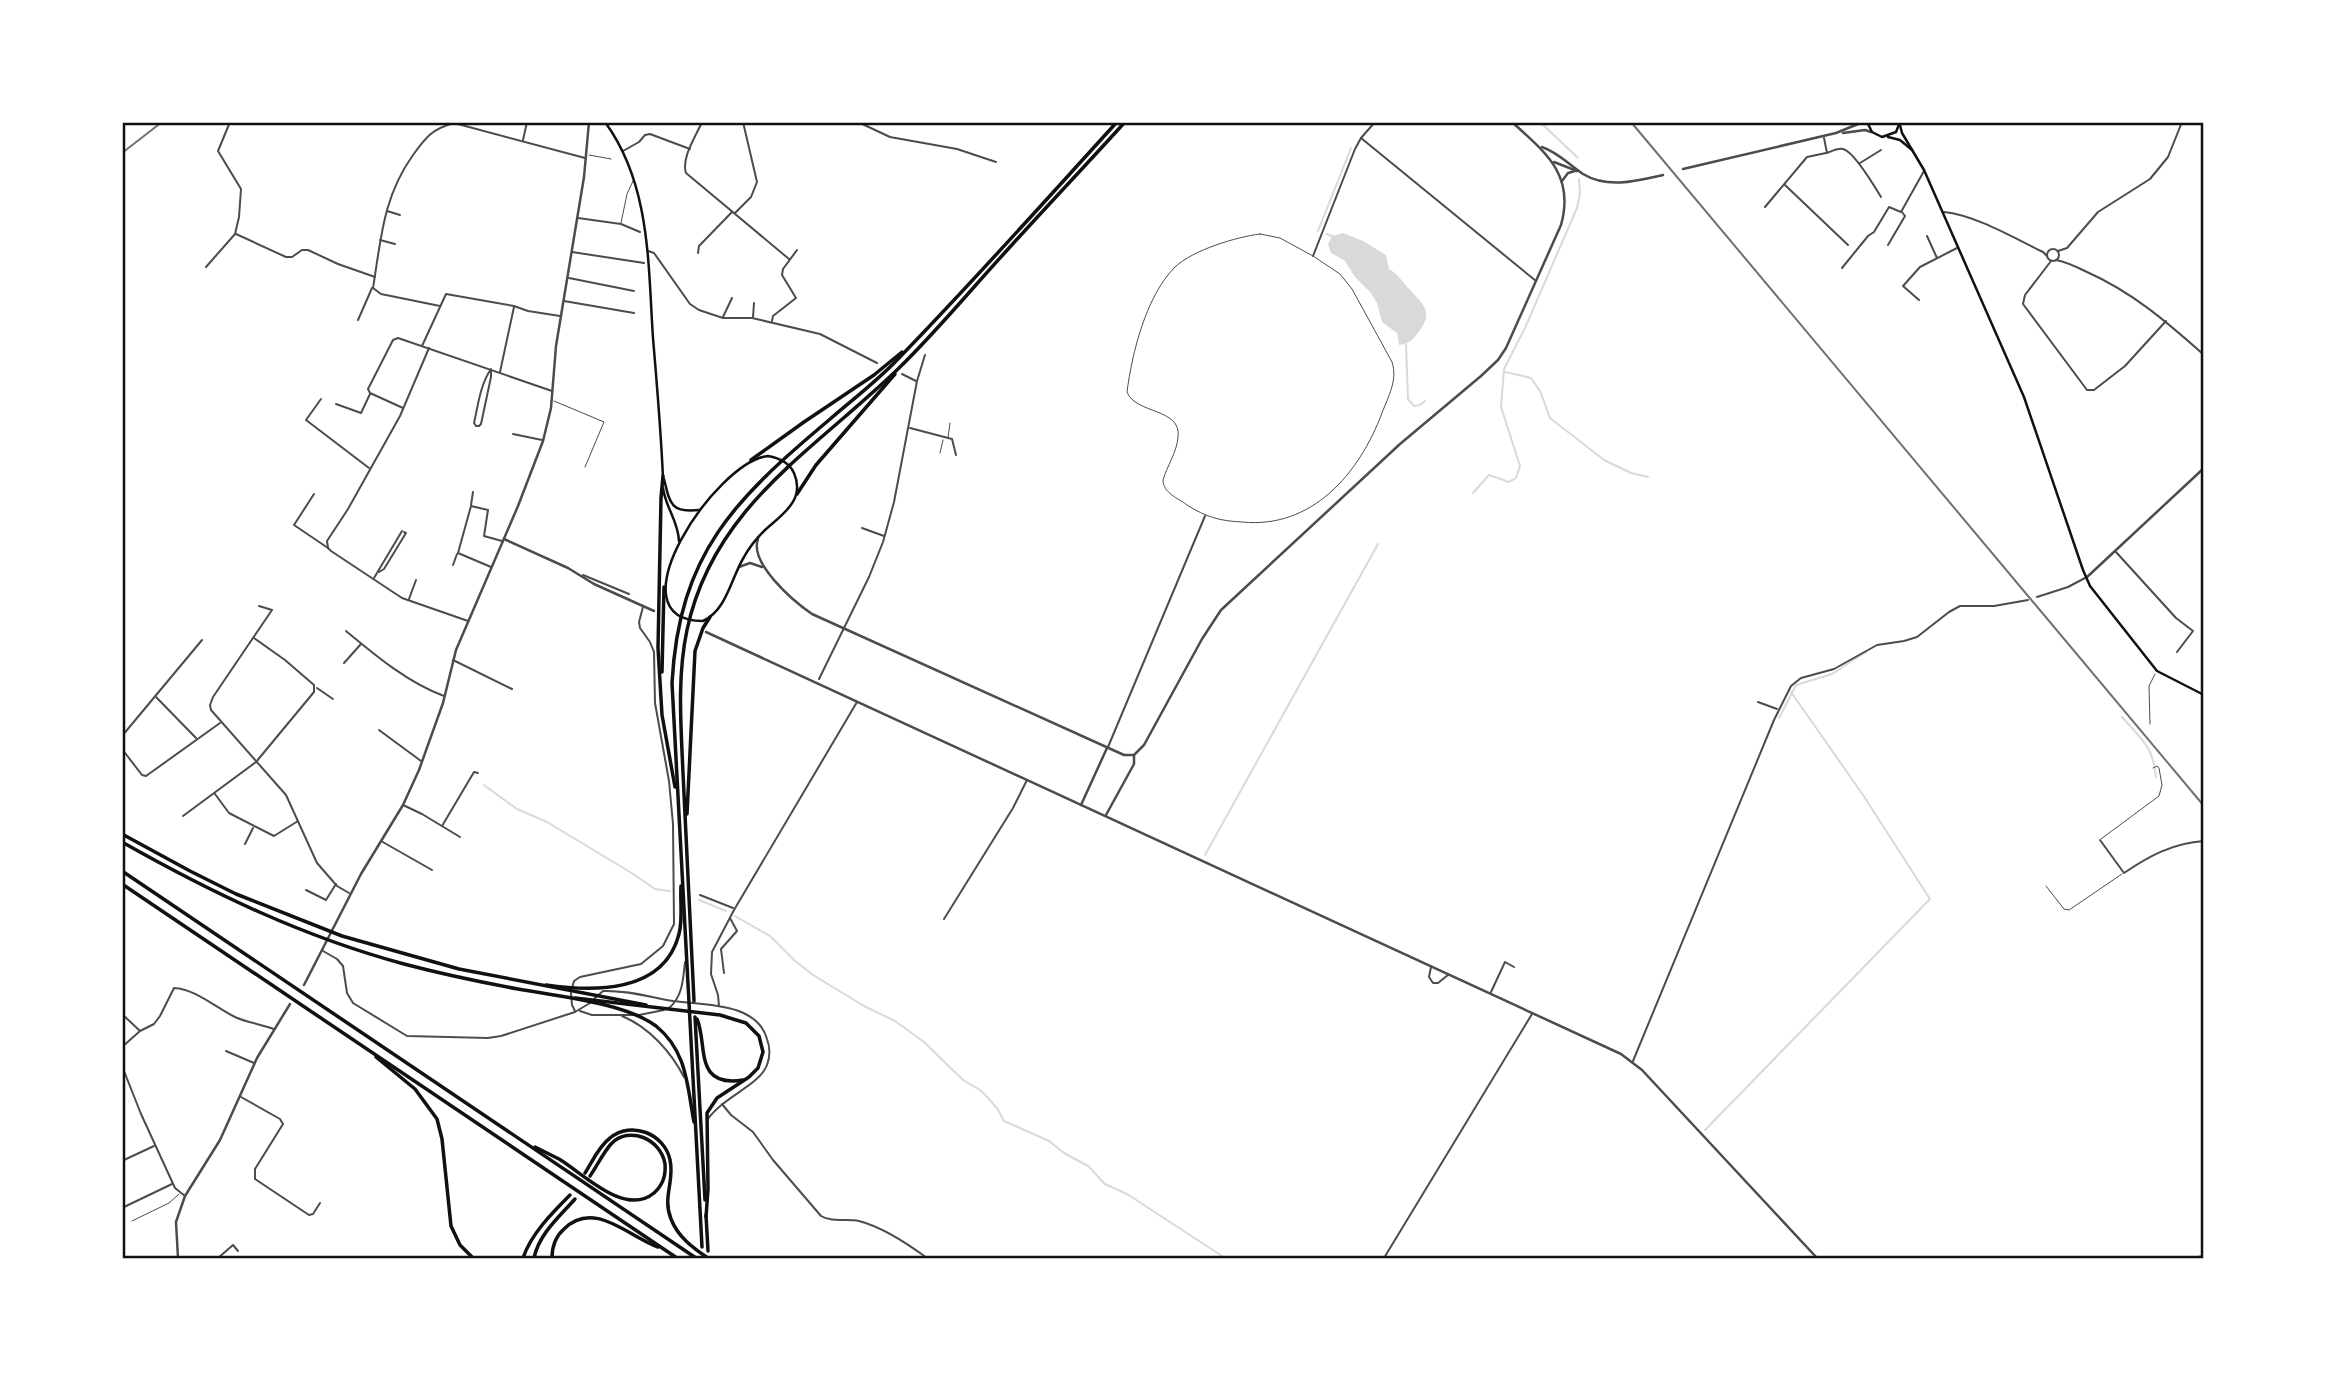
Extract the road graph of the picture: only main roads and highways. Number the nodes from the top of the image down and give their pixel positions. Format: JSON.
{"nodes":[{"id":1,"x":605,"y":122,"type":"edge"},
{"id":2,"x":1117,"y":122,"type":"edge"},
{"id":3,"x":1125,"y":122,"type":"edge"},
{"id":4,"x":1865,"y":122,"type":"edge"},
{"id":5,"x":1901,"y":123,"type":"edge"},
{"id":6,"x":1888,"y":137,"type":"junction"},
{"id":7,"x":1917,"y":155,"type":"junction"},
{"id":8,"x":912,"y":344,"type":"junction"},
{"id":9,"x":899,"y":368,"type":"junction"},
{"id":10,"x":751,"y":460,"type":"junction"},
{"id":11,"x":663,"y":476,"type":"junction"},
{"id":12,"x":797,"y":494,"type":"junction"},
{"id":13,"x":699,"y":510,"type":"junction"},
{"id":14,"x":679,"y":544,"type":"junction"},
{"id":15,"x":664,"y":587,"type":"junction"},
{"id":16,"x":710,"y":617,"type":"junction"},
{"id":17,"x":662,"y":684,"type":"junction"},
{"id":18,"x":2203,"y":695,"type":"edge"},
{"id":19,"x":678,"y":811,"type":"junction"},
{"id":20,"x":685,"y":833,"type":"junction"},
{"id":21,"x":122,"y":834,"type":"edge"},
{"id":22,"x":122,"y":842,"type":"edge"},
{"id":23,"x":682,"y":863,"type":"junction"},
{"id":24,"x":122,"y":871,"type":"edge"},
{"id":25,"x":122,"y":884,"type":"edge"},
{"id":26,"x":513,"y":980,"type":"junction"},
{"id":27,"x":545,"y":994,"type":"junction"},
{"id":28,"x":694,"y":1001,"type":"dead end"},
{"id":29,"x":646,"y":1005,"type":"junction"},
{"id":30,"x":369,"y":1051,"type":"junction"},
{"id":31,"x":745,"y":1080,"type":"junction"},
{"id":32,"x":520,"y":1140,"type":"junction"},
{"id":33,"x":696,"y":1141,"type":"junction"},
{"id":34,"x":570,"y":1195,"type":"dead end"},
{"id":35,"x":575,"y":1199,"type":"dead end"},
{"id":36,"x":706,"y":1217,"type":"junction"},
{"id":37,"x":702,"y":1247,"type":"dead end"},
{"id":38,"x":663,"y":1249,"type":"junction"},
{"id":39,"x":708,"y":1251,"type":"dead end"},
{"id":40,"x":473,"y":1258,"type":"edge"},
{"id":41,"x":523,"y":1258,"type":"edge"},
{"id":42,"x":534,"y":1258,"type":"edge"},
{"id":43,"x":552,"y":1258,"type":"edge"},
{"id":44,"x":677,"y":1258,"type":"edge"},
{"id":45,"x":696,"y":1258,"type":"edge"},
{"id":46,"x":708,"y":1258,"type":"edge"}],
"edges":[{"from":1,"to":11,"type":"main road"},
{"from":2,"to":8,"type":"highway"},
{"from":3,"to":9,"type":"highway"},
{"from":4,"to":6,"type":"main road"},
{"from":5,"to":6,"type":"main road"},
{"from":5,"to":7,"type":"main road"},
{"from":6,"to":7,"type":"main road"},
{"from":7,"to":18,"type":"main road"},
{"from":8,"to":10,"type":"highway"},
{"from":8,"to":19,"type":"highway"},
{"from":9,"to":12,"type":"highway"},
{"from":9,"to":20,"type":"highway"},
{"from":10,"to":12,"type":"main road"},
{"from":10,"to":13,"type":"main road"},
{"from":11,"to":13,"type":"main road"},
{"from":11,"to":14,"type":"main road"},
{"from":11,"to":17,"type":"highway"},
{"from":12,"to":16,"type":"main road"},
{"from":13,"to":14,"type":"main road"},
{"from":14,"to":15,"type":"main road"},
{"from":15,"to":16,"type":"main road"},
{"from":15,"to":17,"type":"highway"},
{"from":16,"to":20,"type":"highway"},
{"from":17,"to":19,"type":"highway"},
{"from":19,"to":23,"type":"highway"},
{"from":20,"to":28,"type":"highway"},
{"from":21,"to":26,"type":"highway"},
{"from":22,"to":27,"type":"highway"},
{"from":23,"to":26,"type":"highway"},
{"from":23,"to":33,"type":"highway"},
{"from":24,"to":32,"type":"highway"},
{"from":25,"to":30,"type":"highway"},
{"from":26,"to":29,"type":"highway"},
{"from":27,"to":29,"type":"highway"},
{"from":27,"to":33,"type":"highway"},
{"from":29,"to":31,"type":"highway"},
{"from":30,"to":38,"type":"highway"},
{"from":30,"to":40,"type":"highway"},
{"from":31,"to":36,"type":"highway"},
{"from":31,"to":36,"type":"highway"},
{"from":32,"to":45,"type":"highway"},
{"from":32,"to":46,"type":"highway"},
{"from":33,"to":37,"type":"highway"},
{"from":34,"to":41,"type":"highway"},
{"from":35,"to":42,"type":"highway"},
{"from":36,"to":39,"type":"highway"},
{"from":38,"to":43,"type":"highway"},
{"from":38,"to":44,"type":"highway"}]}
